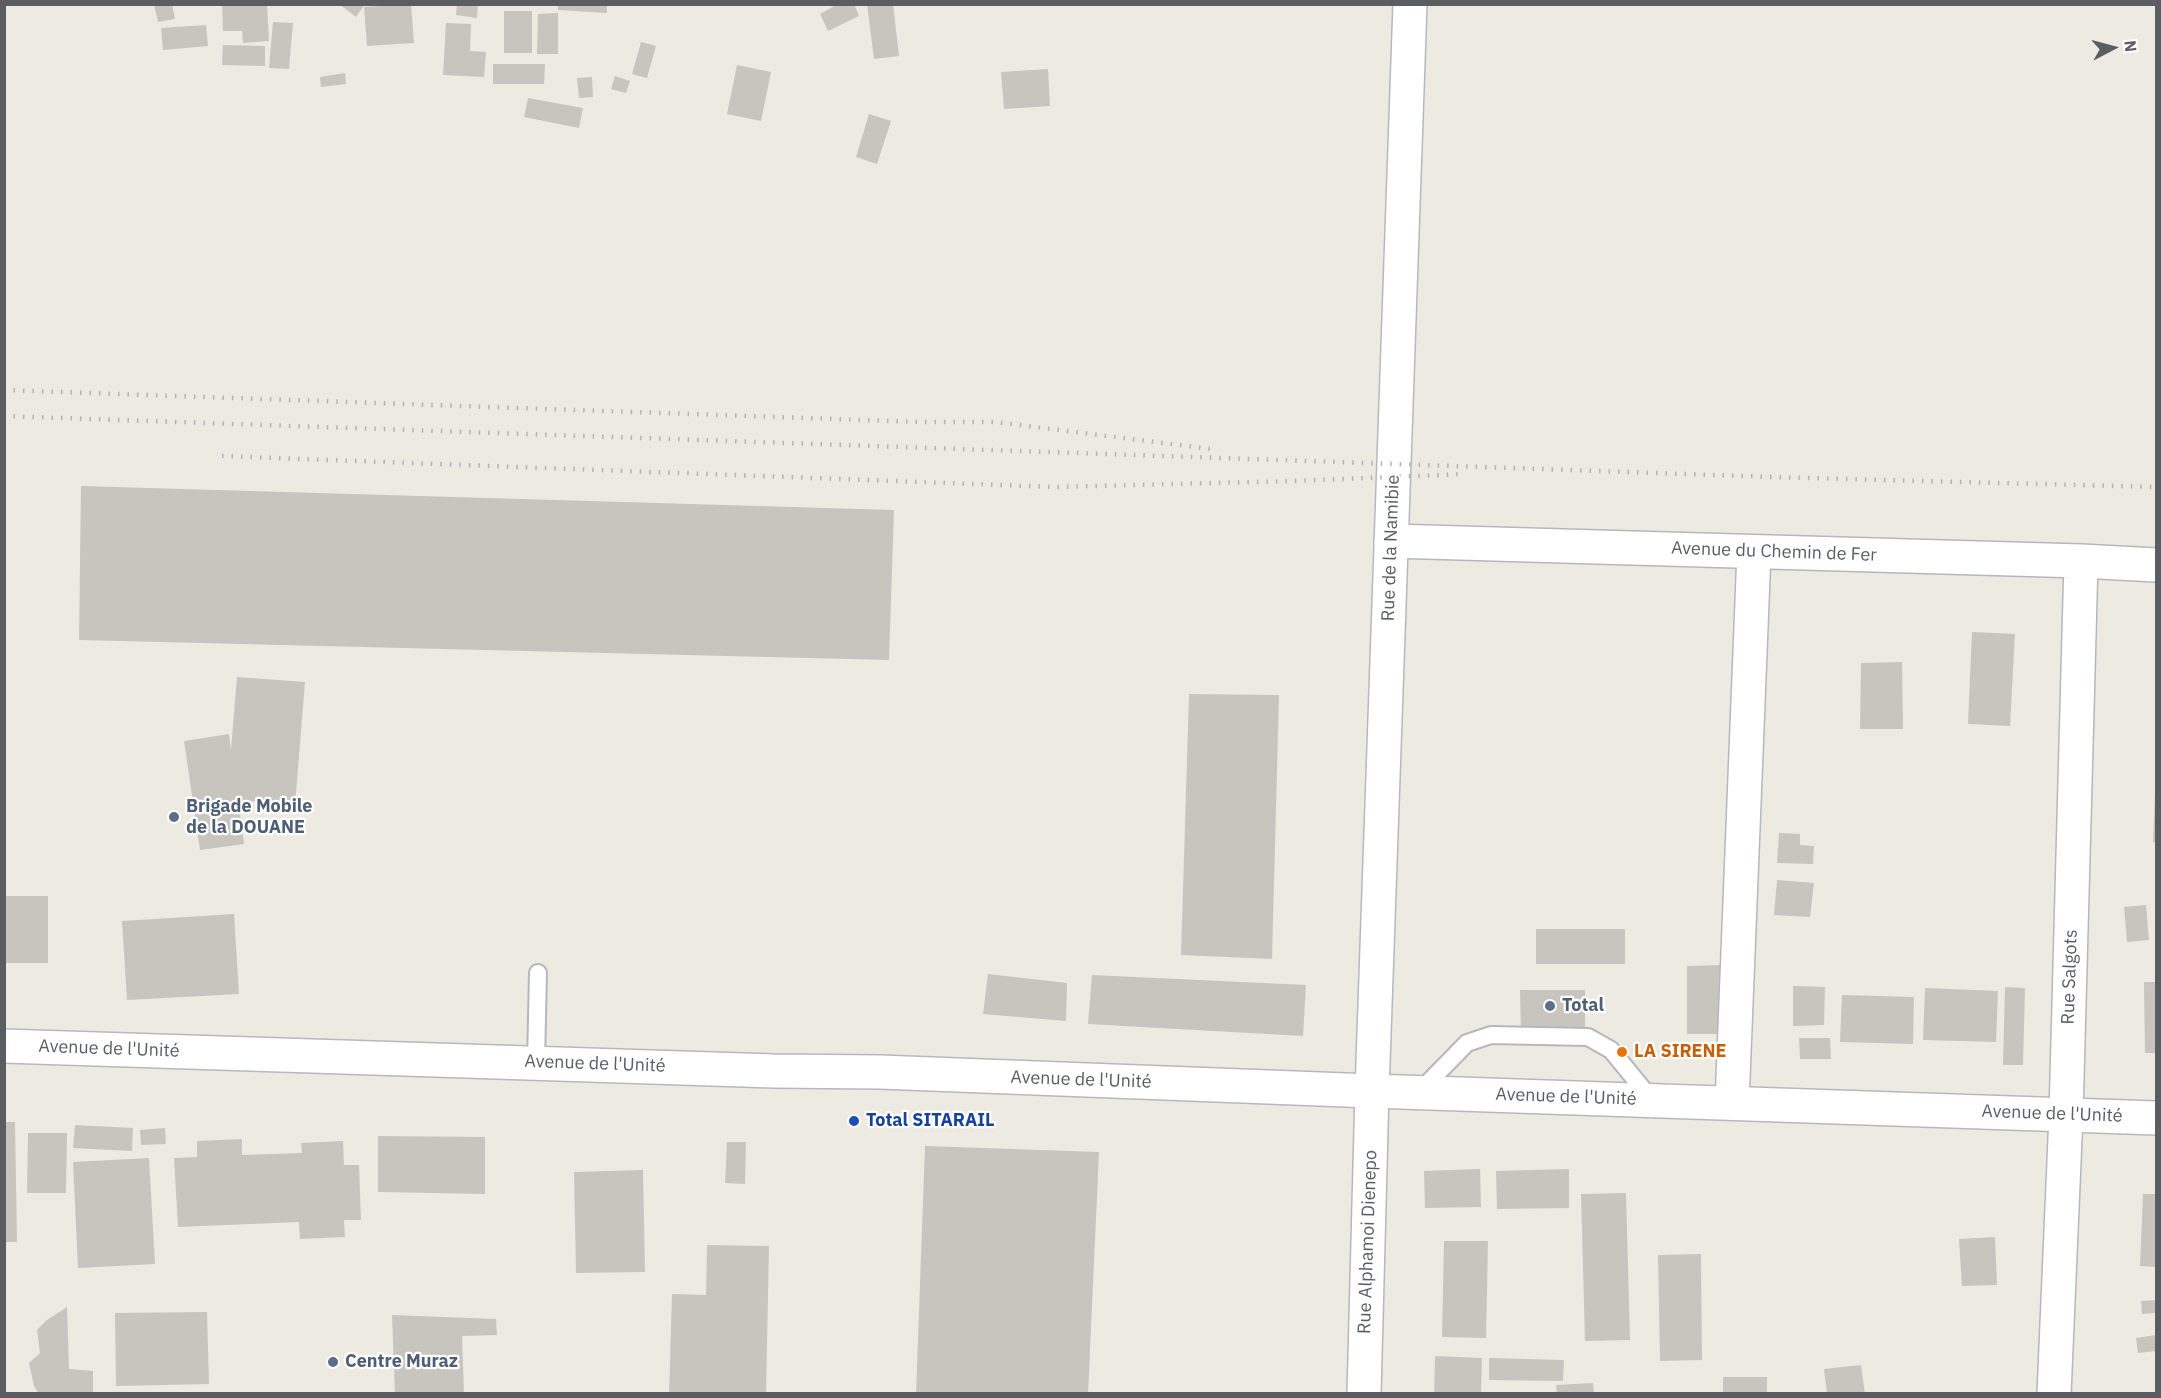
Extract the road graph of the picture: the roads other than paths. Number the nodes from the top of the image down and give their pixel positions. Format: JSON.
{"nodes":[{"id":1,"x":1410,"y":4,"type":"edge"},
{"id":2,"x":1391,"y":540,"type":"junction"},
{"id":3,"x":1754,"y":552,"type":"junction"},
{"id":4,"x":2081,"y":561,"type":"junction"},
{"id":5,"x":2157,"y":565,"type":"edge"},
{"id":6,"x":538,"y":972,"type":"dead end"},
{"id":7,"x":4,"y":1046,"type":"edge"},
{"id":8,"x":536,"y":1062,"type":"junction"},
{"id":9,"x":1372,"y":1091,"type":"junction"},
{"id":10,"x":1419,"y":1093,"type":"junction"},
{"id":11,"x":1652,"y":1100,"type":"junction"},
{"id":12,"x":1732,"y":1103,"type":"junction"},
{"id":13,"x":2066,"y":1115,"type":"junction"},
{"id":14,"x":2157,"y":1118,"type":"edge"},
{"id":15,"x":1364,"y":1394,"type":"edge"},
{"id":16,"x":2054,"y":1394,"type":"edge"}],
"edges":[{"from":1,"to":2,"type":"street","name":"Rue de la Namibie"},
{"from":2,"to":3,"type":"street","name":"Avenue du Chemin de Fer"},
{"from":2,"to":9,"type":"street","name":"Rue de la Namibie"},
{"from":3,"to":4,"type":"street","name":"Avenue du Chemin de Fer"},
{"from":3,"to":12,"type":"street"},
{"from":4,"to":5,"type":"street","name":"Avenue du Chemin de Fer"},
{"from":4,"to":13,"type":"street","name":"Rue Salgots"},
{"from":6,"to":8,"type":"lane"},
{"from":7,"to":8,"type":"street","name":"Avenue de l'Unité"},
{"from":8,"to":9,"type":"street","name":"Avenue de l'Unité"},
{"from":9,"to":10,"type":"street","name":"Avenue de l'Unité"},
{"from":9,"to":15,"type":"street","name":"Rue Alphamoi Dienepo"},
{"from":10,"to":11,"type":"street","name":"Avenue de l'Unité"},
{"from":10,"to":11,"type":"lane"},
{"from":11,"to":12,"type":"street","name":"Avenue de l'Unité"},
{"from":12,"to":13,"type":"street","name":"Avenue de l'Unité"},
{"from":13,"to":14,"type":"street","name":"Avenue de l'Unité"},
{"from":13,"to":16,"type":"street","name":"Rue Salgots"}]}
